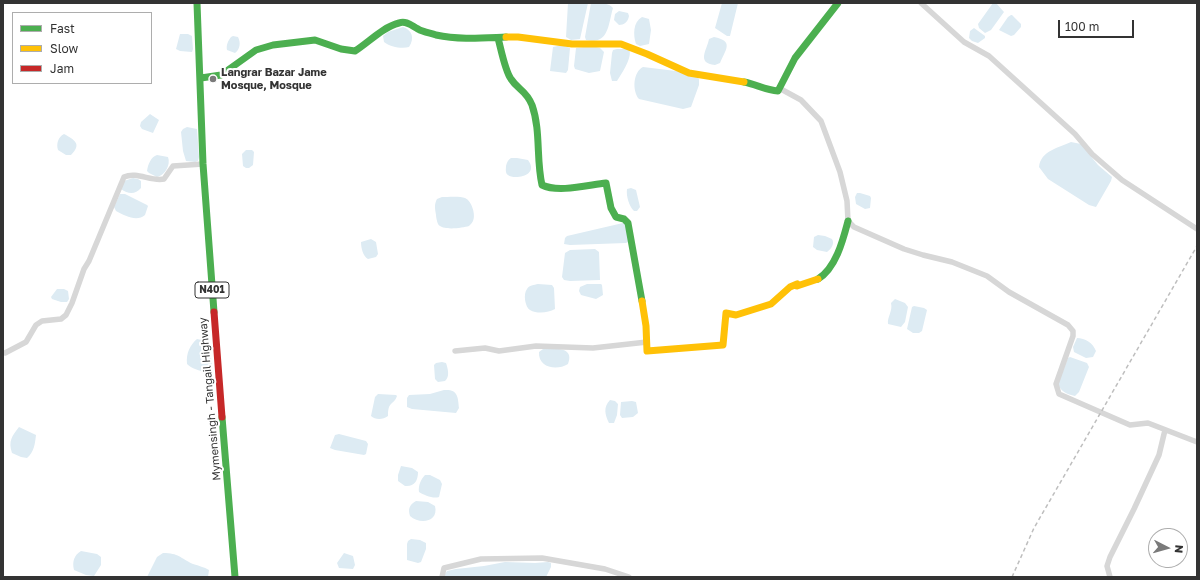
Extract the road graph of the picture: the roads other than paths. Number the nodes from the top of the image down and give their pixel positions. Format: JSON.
{"nodes":[{"id":1,"x":197,"y":3,"type":"edge"},
{"id":2,"x":838,"y":3,"type":"edge"},
{"id":3,"x":921,"y":3,"type":"edge"},
{"id":4,"x":498,"y":38,"type":"junction"},
{"id":5,"x":201,"y":78,"type":"junction"},
{"id":6,"x":779,"y":88,"type":"junction"},
{"id":7,"x":203,"y":164,"type":"junction"},
{"id":8,"x":848,"y":221,"type":"junction"},
{"id":9,"x":1197,"y":229,"type":"edge"},
{"id":10,"x":647,"y":342,"type":"junction"},
{"id":11,"x":455,"y":351,"type":"dead end"},
{"id":12,"x":5,"y":353,"type":"dead end"},
{"id":13,"x":1165,"y":430,"type":"junction"},
{"id":14,"x":1197,"y":442,"type":"edge"},
{"id":15,"x":235,"y":577,"type":"edge"},
{"id":16,"x":442,"y":577,"type":"edge"},
{"id":17,"x":630,"y":577,"type":"edge"},
{"id":18,"x":1110,"y":577,"type":"edge"}],
"edges":[{"from":1,"to":5,"type":"main road","name":"Mymensingh - Tangail Highway","number":"N401"},
{"from":2,"to":6,"type":"main road"},
{"from":3,"to":9,"type":"street"},
{"from":4,"to":5,"type":"main road"},
{"from":4,"to":6,"type":"main road"},
{"from":4,"to":10,"type":"main road"},
{"from":5,"to":7,"type":"main road","name":"Mymensingh - Tangail Highway","number":"N401"},
{"from":6,"to":8,"type":"street"},
{"from":7,"to":12,"type":"street"},
{"from":7,"to":15,"type":"main road","name":"Mymensingh - Tangail Highway","number":"N401"},
{"from":8,"to":10,"type":"main road"},
{"from":8,"to":13,"type":"street"},
{"from":10,"to":11,"type":"street"},
{"from":13,"to":14,"type":"street"},
{"from":13,"to":18,"type":"street"},
{"from":16,"to":17,"type":"street"}]}
